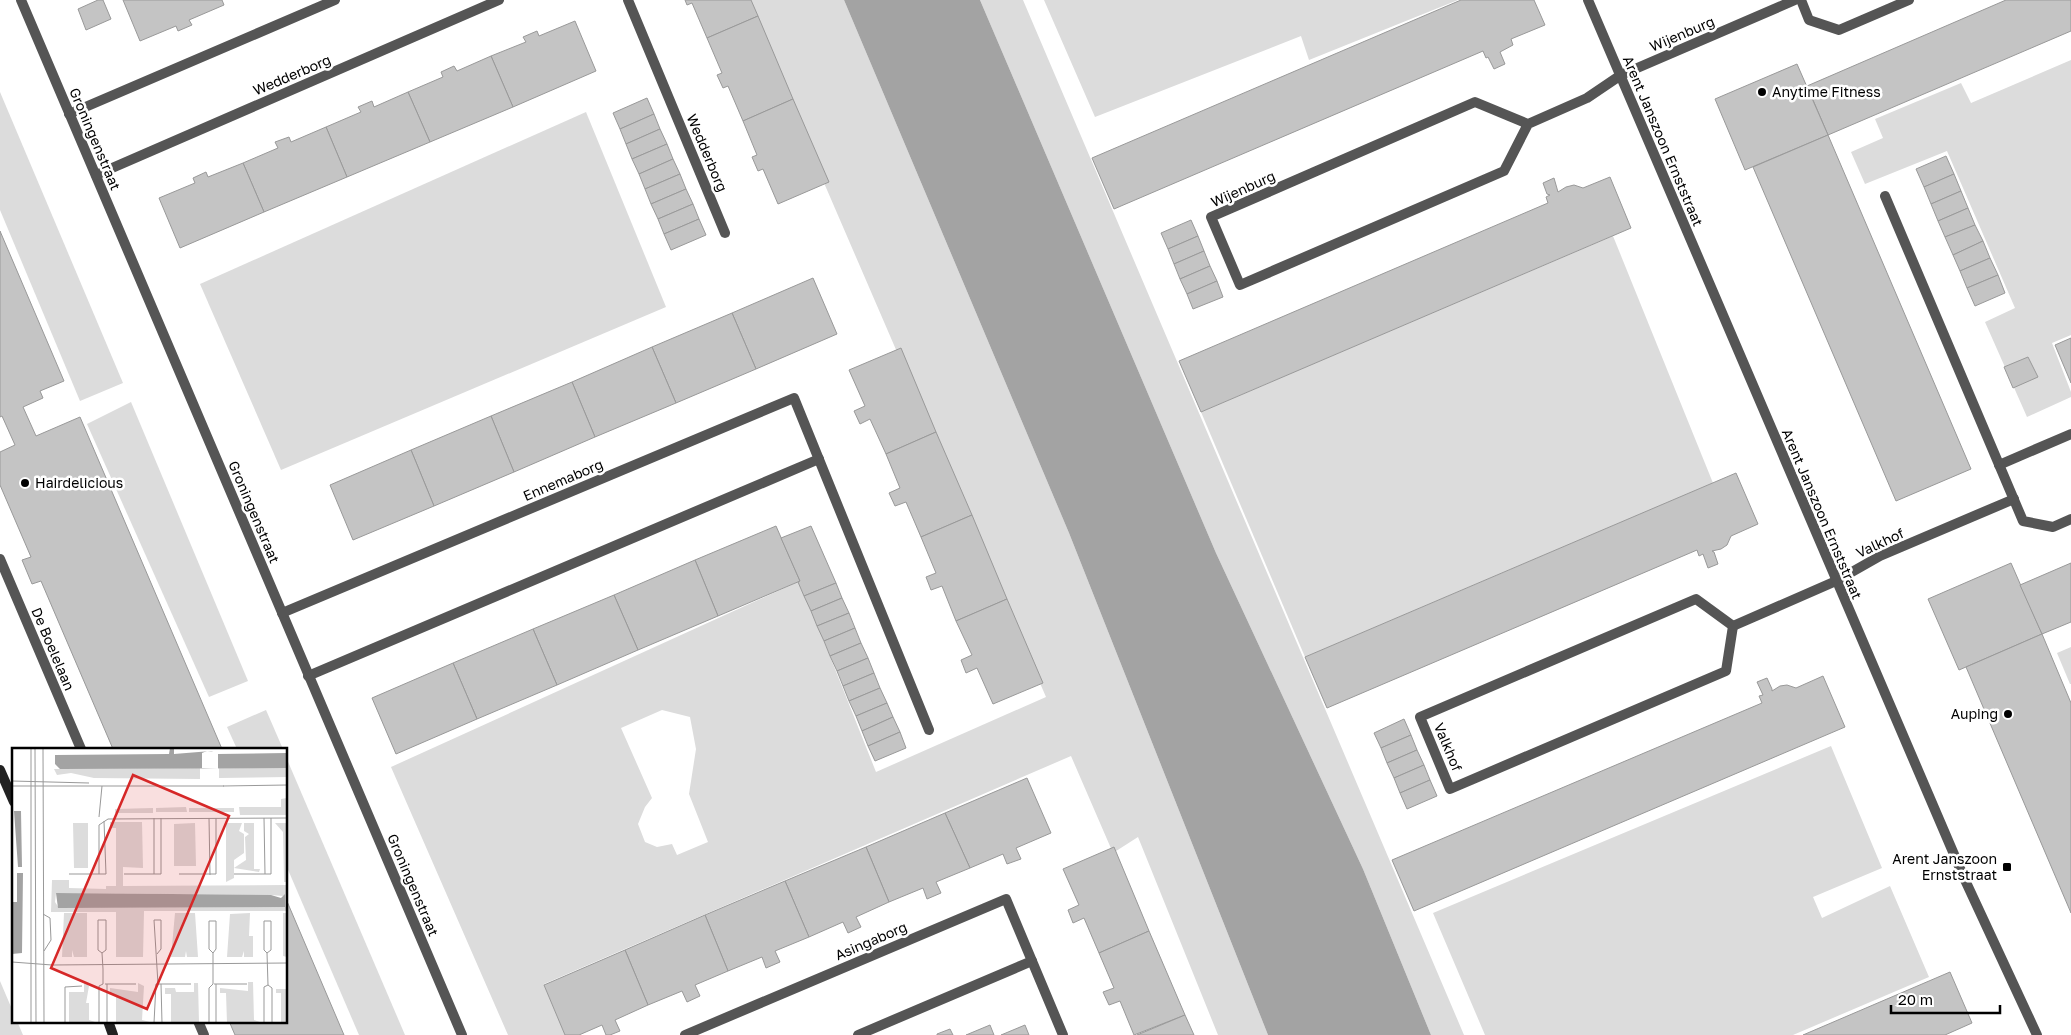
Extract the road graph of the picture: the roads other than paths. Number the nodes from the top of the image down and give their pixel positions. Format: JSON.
{"nodes":[{"id":1,"x":21,"y":0,"type":"edge"},
{"id":2,"x":335,"y":0,"type":"edge"},
{"id":3,"x":499,"y":0,"type":"edge"},
{"id":4,"x":628,"y":0,"type":"edge"},
{"id":5,"x":1588,"y":0,"type":"edge"},
{"id":6,"x":1795,"y":0,"type":"edge"},
{"id":7,"x":1801,"y":0,"type":"edge"},
{"id":8,"x":1909,"y":0,"type":"edge"},
{"id":9,"x":1620,"y":75,"type":"junction"},
{"id":10,"x":69,"y":114,"type":"junction"},
{"id":11,"x":1528,"y":124,"type":"junction"},
{"id":12,"x":96,"y":175,"type":"junction"},
{"id":13,"x":1885,"y":196,"type":"dead end"},
{"id":14,"x":725,"y":233,"type":"dead end"},
{"id":15,"x":2071,"y":434,"type":"edge"},
{"id":16,"x":819,"y":459,"type":"junction"},
{"id":17,"x":1999,"y":465,"type":"junction"},
{"id":18,"x":2014,"y":499,"type":"junction"},
{"id":19,"x":2071,"y":519,"type":"edge"},
{"id":20,"x":0,"y":560,"type":"edge"},
{"id":21,"x":1836,"y":580,"type":"junction"},
{"id":22,"x":282,"y":613,"type":"junction"},
{"id":23,"x":1733,"y":626,"type":"junction"},
{"id":24,"x":308,"y":676,"type":"junction"},
{"id":25,"x":929,"y":730,"type":"dead end"},
{"id":26,"x":81,"y":748,"type":"edge"},
{"id":27,"x":0,"y":770,"type":"edge"},
{"id":28,"x":12,"y":797,"type":"edge"},
{"id":29,"x":1032,"y":961,"type":"junction"},
{"id":30,"x":108,"y":1022,"type":"edge"},
{"id":31,"x":198,"y":1022,"type":"edge"},
{"id":32,"x":113,"y":1035,"type":"edge"},
{"id":33,"x":204,"y":1035,"type":"edge"},
{"id":34,"x":462,"y":1035,"type":"edge"},
{"id":35,"x":685,"y":1035,"type":"edge"},
{"id":36,"x":858,"y":1035,"type":"edge"},
{"id":37,"x":1063,"y":1035,"type":"edge"},
{"id":38,"x":2037,"y":1035,"type":"edge"}],
"edges":[{"from":1,"to":10,"type":"street","name":"Groningenstraat"},
{"from":2,"to":10,"type":"street"},
{"from":3,"to":12,"type":"street","name":"Wedderborg"},
{"from":4,"to":14,"type":"street","name":"Wedderborg"},
{"from":5,"to":9,"type":"street","name":"Arent Janszoon Ernststraat"},
{"from":6,"to":9,"type":"street","name":"Wijenburg"},
{"from":7,"to":8,"type":"street"},
{"from":9,"to":11,"type":"street","name":"Wijenburg"},
{"from":9,"to":21,"type":"street","name":"Arent Janszoon Ernststraat"},
{"from":10,"to":12,"type":"street","name":"Groningenstraat"},
{"from":11,"to":11,"type":"street","name":"Wijenburg"},
{"from":12,"to":22,"type":"street","name":"Groningenstraat"},
{"from":13,"to":17,"type":"street"},
{"from":15,"to":17,"type":"street"},
{"from":16,"to":22,"type":"street","name":"Ennemaborg"},
{"from":16,"to":24,"type":"street"},
{"from":16,"to":25,"type":"street","name":"Ennemaborg"},
{"from":17,"to":18,"type":"street"},
{"from":18,"to":19,"type":"street"},
{"from":18,"to":21,"type":"street","name":"Valkhof"},
{"from":20,"to":26,"type":"street","name":"De Boelelaan"},
{"from":21,"to":23,"type":"street","name":"Valkhof"},
{"from":21,"to":38,"type":"street","name":"Arent Janszoon Ernststraat"},
{"from":22,"to":24,"type":"street","name":"Groningenstraat"},
{"from":23,"to":23,"type":"street","name":"Valkhof"},
{"from":24,"to":34,"type":"street","name":"Groningenstraat"},
{"from":27,"to":28,"type":"main road"},
{"from":29,"to":35,"type":"street","name":"Asingaborg"},
{"from":29,"to":36,"type":"street"},
{"from":29,"to":37,"type":"street","name":"Asingaborg"},
{"from":30,"to":32,"type":"main road"},
{"from":31,"to":33,"type":"street"}]}
